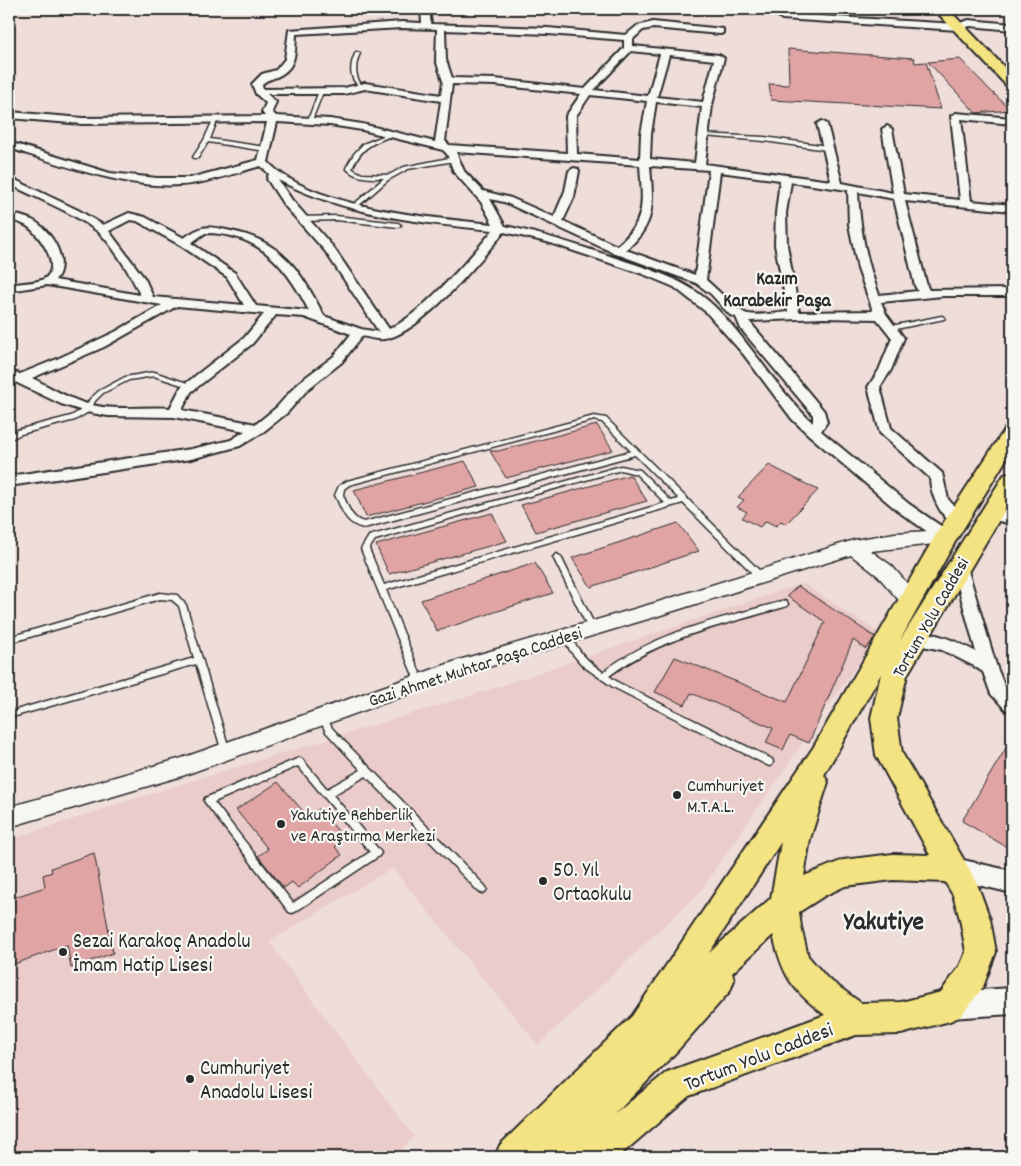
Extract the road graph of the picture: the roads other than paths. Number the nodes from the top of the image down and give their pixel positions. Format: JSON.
{"nodes":[{"id":1,"x":425,"y":9,"type":"edge"},
{"id":2,"x":780,"y":9,"type":"edge"},
{"id":3,"x":941,"y":9,"type":"edge"},
{"id":4,"x":955,"y":9,"type":"edge"},
{"id":5,"x":964,"y":25,"type":"junction"},
{"id":6,"x":427,"y":26,"type":"junction"},
{"id":7,"x":1012,"y":26,"type":"edge"},
{"id":8,"x":441,"y":27,"type":"junction"},
{"id":9,"x":720,"y":31,"type":"dead end"},
{"id":10,"x":629,"y":43,"type":"junction"},
{"id":11,"x":665,"y":52,"type":"junction"},
{"id":12,"x":358,"y":53,"type":"dead end"},
{"id":13,"x":1012,"y":69,"type":"edge"},
{"id":14,"x":448,"y":81,"type":"junction"},
{"id":15,"x":1012,"y":82,"type":"edge"},
{"id":16,"x":360,"y":86,"type":"junction"},
{"id":17,"x":588,"y":91,"type":"junction"},
{"id":18,"x":259,"y":92,"type":"junction"},
{"id":19,"x":321,"y":92,"type":"junction"},
{"id":20,"x":651,"y":98,"type":"junction"},
{"id":21,"x":447,"y":99,"type":"junction"},
{"id":22,"x":707,"y":105,"type":"junction"},
{"id":23,"x":9,"y":115,"type":"edge"},
{"id":24,"x":273,"y":119,"type":"junction"},
{"id":25,"x":310,"y":120,"type":"junction"},
{"id":26,"x":215,"y":121,"type":"junction"},
{"id":27,"x":1012,"y":121,"type":"edge"},
{"id":28,"x":822,"y":124,"type":"dead end"},
{"id":29,"x":887,"y":129,"type":"dead end"},
{"id":30,"x":391,"y":134,"type":"junction"},
{"id":31,"x":703,"y":135,"type":"junction"},
{"id":32,"x":207,"y":140,"type":"junction"},
{"id":33,"x":9,"y":145,"type":"edge"},
{"id":34,"x":447,"y":148,"type":"junction"},
{"id":35,"x":827,"y":148,"type":"junction"},
{"id":36,"x":266,"y":149,"type":"junction"},
{"id":37,"x":196,"y":157,"type":"dead end"},
{"id":38,"x":572,"y":158,"type":"junction"},
{"id":39,"x":454,"y":159,"type":"junction"},
{"id":40,"x":263,"y":162,"type":"junction"},
{"id":41,"x":645,"y":162,"type":"junction"},
{"id":42,"x":700,"y":166,"type":"junction"},
{"id":43,"x":715,"y":168,"type":"junction"},
{"id":44,"x":574,"y":171,"type":"dead end"},
{"id":45,"x":274,"y":174,"type":"junction"},
{"id":46,"x":389,"y":177,"type":"junction"},
{"id":47,"x":786,"y":178,"type":"junction"},
{"id":48,"x":9,"y":180,"type":"edge"},
{"id":49,"x":837,"y":185,"type":"junction"},
{"id":50,"x":853,"y":189,"type":"junction"},
{"id":51,"x":480,"y":194,"type":"junction"},
{"id":52,"x":899,"y":197,"type":"junction"},
{"id":53,"x":966,"y":204,"type":"junction"},
{"id":54,"x":354,"y":207,"type":"junction"},
{"id":55,"x":1012,"y":208,"type":"edge"},
{"id":56,"x":9,"y":216,"type":"edge"},
{"id":57,"x":303,"y":219,"type":"junction"},
{"id":58,"x":557,"y":222,"type":"junction"},
{"id":59,"x":398,"y":225,"type":"dead end"},
{"id":60,"x":501,"y":228,"type":"junction"},
{"id":61,"x":103,"y":230,"type":"junction"},
{"id":62,"x":184,"y":243,"type":"junction"},
{"id":63,"x":618,"y":251,"type":"junction"},
{"id":64,"x":700,"y":280,"type":"junction"},
{"id":65,"x":47,"y":282,"type":"junction"},
{"id":66,"x":9,"y":287,"type":"edge"},
{"id":67,"x":925,"y":292,"type":"junction"},
{"id":68,"x":1012,"y":293,"type":"edge"},
{"id":69,"x":874,"y":299,"type":"junction"},
{"id":70,"x":148,"y":300,"type":"junction"},
{"id":71,"x":175,"y":302,"type":"junction"},
{"id":72,"x":252,"y":309,"type":"junction"},
{"id":73,"x":273,"y":311,"type":"junction"},
{"id":74,"x":794,"y":315,"type":"junction"},
{"id":75,"x":880,"y":315,"type":"junction"},
{"id":76,"x":741,"y":316,"type":"junction"},
{"id":77,"x":942,"y":318,"type":"dead end"},
{"id":78,"x":319,"y":319,"type":"junction"},
{"id":79,"x":891,"y":328,"type":"junction"},
{"id":80,"x":360,"y":332,"type":"junction"},
{"id":81,"x":387,"y":336,"type":"junction"},
{"id":82,"x":15,"y":377,"type":"edge"},
{"id":83,"x":191,"y":386,"type":"junction"},
{"id":84,"x":88,"y":409,"type":"junction"},
{"id":85,"x":174,"y":413,"type":"junction"},
{"id":86,"x":258,"y":429,"type":"junction"},
{"id":87,"x":814,"y":432,"type":"junction"},
{"id":88,"x":1012,"y":434,"type":"edge"},
{"id":89,"x":9,"y":438,"type":"edge"},
{"id":90,"x":636,"y":452,"type":"junction"},
{"id":91,"x":1012,"y":480,"type":"edge"},
{"id":92,"x":9,"y":481,"type":"edge"},
{"id":93,"x":684,"y":500,"type":"junction"},
{"id":94,"x":670,"y":504,"type":"junction"},
{"id":95,"x":1001,"y":516,"type":"edge"},
{"id":96,"x":952,"y":528,"type":"junction"},
{"id":97,"x":854,"y":547,"type":"junction"},
{"id":98,"x":556,"y":557,"type":"dead end"},
{"id":99,"x":959,"y":564,"type":"junction"},
{"id":100,"x":760,"y":576,"type":"junction"},
{"id":101,"x":381,"y":589,"type":"junction"},
{"id":102,"x":910,"y":600,"type":"junction"},
{"id":103,"x":784,"y":604,"type":"dead end"},
{"id":104,"x":592,"y":628,"type":"junction"},
{"id":105,"x":566,"y":636,"type":"junction"},
{"id":106,"x":914,"y":639,"type":"junction"},
{"id":107,"x":9,"y":640,"type":"edge"},
{"id":108,"x":198,"y":660,"type":"junction"},
{"id":109,"x":989,"y":668,"type":"junction"},
{"id":110,"x":603,"y":676,"type":"junction"},
{"id":111,"x":420,"y":682,"type":"junction"},
{"id":112,"x":1012,"y":705,"type":"edge"},
{"id":113,"x":9,"y":715,"type":"edge"},
{"id":114,"x":323,"y":718,"type":"junction"},
{"id":115,"x":226,"y":752,"type":"junction"},
{"id":116,"x":822,"y":756,"type":"junction"},
{"id":117,"x":769,"y":762,"type":"dead end"},
{"id":118,"x":367,"y":771,"type":"junction"},
{"id":119,"x":327,"y":794,"type":"junction"},
{"id":120,"x":9,"y":817,"type":"edge"},
{"id":121,"x":954,"y":869,"type":"junction"},
{"id":122,"x":1012,"y":882,"type":"edge"},
{"id":123,"x":482,"y":889,"type":"dead end"},
{"id":124,"x":784,"y":905,"type":"junction"},
{"id":125,"x":1012,"y":1001,"type":"edge"},
{"id":126,"x":950,"y":1005,"type":"junction"},
{"id":127,"x":856,"y":1019,"type":"junction"},
{"id":128,"x":643,"y":1027,"type":"junction"},
{"id":129,"x":512,"y":1157,"type":"edge"},
{"id":130,"x":549,"y":1157,"type":"edge"},
{"id":131,"x":594,"y":1157,"type":"edge"}],
"edges":[{"from":1,"to":6,"type":"street"},
{"from":2,"to":5,"type":"street"},
{"from":3,"to":5,"type":"highway"},
{"from":4,"to":5,"type":"highway"},
{"from":5,"to":7,"type":"street"},
{"from":5,"to":13,"type":"highway"},
{"from":5,"to":15,"type":"highway"},
{"from":6,"to":8,"type":"street"},
{"from":6,"to":18,"type":"street"},
{"from":8,"to":10,"type":"street"},
{"from":8,"to":14,"type":"street"},
{"from":9,"to":10,"type":"street"},
{"from":10,"to":11,"type":"street"},
{"from":10,"to":17,"type":"street"},
{"from":11,"to":20,"type":"street"},
{"from":11,"to":22,"type":"street"},
{"from":12,"to":16,"type":"lane"},
{"from":14,"to":17,"type":"street"},
{"from":14,"to":21,"type":"street"},
{"from":16,"to":19,"type":"street"},
{"from":16,"to":21,"type":"street"},
{"from":17,"to":20,"type":"street"},
{"from":17,"to":38,"type":"street"},
{"from":18,"to":19,"type":"street"},
{"from":18,"to":24,"type":"street"},
{"from":19,"to":25,"type":"lane"},
{"from":20,"to":22,"type":"street"},
{"from":20,"to":41,"type":"street"},
{"from":21,"to":34,"type":"street"},
{"from":22,"to":31,"type":"street"},
{"from":23,"to":26,"type":"street"},
{"from":24,"to":25,"type":"street"},
{"from":24,"to":26,"type":"street"},
{"from":24,"to":36,"type":"street"},
{"from":25,"to":30,"type":"street"},
{"from":26,"to":32,"type":"lane"},
{"from":27,"to":53,"type":"street"},
{"from":28,"to":35,"type":"street"},
{"from":29,"to":52,"type":"street"},
{"from":30,"to":34,"type":"street"},
{"from":30,"to":46,"type":"lane"},
{"from":31,"to":35,"type":"lane"},
{"from":31,"to":42,"type":"street"},
{"from":32,"to":36,"type":"lane"},
{"from":32,"to":37,"type":"lane"},
{"from":33,"to":40,"type":"street"},
{"from":34,"to":38,"type":"street"},
{"from":34,"to":39,"type":"street"},
{"from":35,"to":49,"type":"street"},
{"from":36,"to":40,"type":"street"},
{"from":38,"to":41,"type":"street"},
{"from":39,"to":46,"type":"lane"},
{"from":39,"to":51,"type":"street"},
{"from":40,"to":45,"type":"street"},
{"from":41,"to":42,"type":"street"},
{"from":41,"to":63,"type":"street"},
{"from":42,"to":43,"type":"street"},
{"from":43,"to":47,"type":"street"},
{"from":43,"to":64,"type":"street"},
{"from":44,"to":58,"type":"street"},
{"from":45,"to":54,"type":"street"},
{"from":45,"to":57,"type":"street"},
{"from":46,"to":54,"type":"lane"},
{"from":47,"to":49,"type":"street"},
{"from":47,"to":74,"type":"street"},
{"from":48,"to":61,"type":"street"},
{"from":49,"to":50,"type":"street"},
{"from":50,"to":52,"type":"street"},
{"from":50,"to":69,"type":"street"},
{"from":51,"to":58,"type":"street"},
{"from":51,"to":60,"type":"street"},
{"from":52,"to":53,"type":"street"},
{"from":52,"to":67,"type":"street"},
{"from":53,"to":55,"type":"street"},
{"from":54,"to":60,"type":"street"},
{"from":56,"to":65,"type":"street"},
{"from":57,"to":59,"type":"lane"},
{"from":57,"to":81,"type":"street"},
{"from":58,"to":63,"type":"street"},
{"from":60,"to":81,"type":"street"},
{"from":60,"to":87,"type":"street"},
{"from":61,"to":62,"type":"street"},
{"from":61,"to":70,"type":"street"},
{"from":62,"to":72,"type":"street"},
{"from":62,"to":78,"type":"street"},
{"from":63,"to":64,"type":"street"},
{"from":64,"to":76,"type":"street"},
{"from":65,"to":66,"type":"street"},
{"from":65,"to":70,"type":"street"},
{"from":67,"to":68,"type":"street"},
{"from":67,"to":69,"type":"street"},
{"from":69,"to":75,"type":"street"},
{"from":70,"to":71,"type":"street"},
{"from":71,"to":72,"type":"street"},
{"from":71,"to":82,"type":"street"},
{"from":72,"to":73,"type":"street"},
{"from":73,"to":78,"type":"street"},
{"from":73,"to":83,"type":"street"},
{"from":74,"to":75,"type":"street"},
{"from":74,"to":76,"type":"street"},
{"from":75,"to":79,"type":"street"},
{"from":76,"to":87,"type":"street"},
{"from":77,"to":79,"type":"lane"},
{"from":78,"to":80,"type":"street"},
{"from":79,"to":96,"type":"street"},
{"from":80,"to":81,"type":"street"},
{"from":80,"to":86,"type":"street"},
{"from":82,"to":84,"type":"street"},
{"from":83,"to":84,"type":"lane"},
{"from":83,"to":85,"type":"street"},
{"from":84,"to":85,"type":"street"},
{"from":84,"to":89,"type":"lane"},
{"from":85,"to":86,"type":"street"},
{"from":86,"to":92,"type":"street"},
{"from":87,"to":96,"type":"street"},
{"from":88,"to":96,"type":"highway","name":"Tortum Yolu Caddesi"},
{"from":90,"to":90,"type":"lane"},
{"from":90,"to":93,"type":"lane"},
{"from":91,"to":95,"type":"highway","name":"Tortum Yolu Caddesi"},
{"from":93,"to":94,"type":"lane"},
{"from":93,"to":100,"type":"lane"},
{"from":94,"to":101,"type":"lane"},
{"from":94,"to":101,"type":"lane"},
{"from":95,"to":99,"type":"highway","name":"Tortum Yolu Caddesi"},
{"from":96,"to":97,"type":"street","name":"Gazi Ahmet Muhtar Paşa Caddesi"},
{"from":96,"to":102,"type":"highway","name":"Tortum Yolu Caddesi"},
{"from":97,"to":100,"type":"street","name":"Gazi Ahmet Muhtar Paşa Caddesi"},
{"from":97,"to":102,"type":"street"},
{"from":98,"to":104,"type":"lane"},
{"from":99,"to":106,"type":"highway","name":"Tortum Yolu Caddesi"},
{"from":99,"to":109,"type":"street"},
{"from":100,"to":104,"type":"street","name":"Gazi Ahmet Muhtar Paşa Caddesi"},
{"from":101,"to":111,"type":"lane"},
{"from":102,"to":116,"type":"highway","name":"Tortum Yolu Caddesi"},
{"from":103,"to":110,"type":"lane"},
{"from":104,"to":105,"type":"street","name":"Gazi Ahmet Muhtar Paşa Caddesi"},
{"from":105,"to":110,"type":"lane"},
{"from":105,"to":111,"type":"street","name":"Gazi Ahmet Muhtar Paşa Caddesi"},
{"from":106,"to":109,"type":"street"},
{"from":106,"to":121,"type":"highway","name":"Tortum Yolu Caddesi"},
{"from":107,"to":108,"type":"lane"},
{"from":108,"to":113,"type":"lane"},
{"from":108,"to":115,"type":"lane"},
{"from":109,"to":112,"type":"street"},
{"from":110,"to":117,"type":"lane"},
{"from":111,"to":114,"type":"street","name":"Gazi Ahmet Muhtar Paşa Caddesi"},
{"from":114,"to":115,"type":"street","name":"Gazi Ahmet Muhtar Paşa Caddesi"},
{"from":114,"to":118,"type":"lane"},
{"from":115,"to":120,"type":"street","name":"Gazi Ahmet Muhtar Paşa Caddesi"},
{"from":116,"to":124,"type":"highway","name":"Tortum Yolu Caddesi"},
{"from":116,"to":128,"type":"highway","name":"Tortum Yolu Caddesi"},
{"from":118,"to":119,"type":"lane"},
{"from":118,"to":123,"type":"lane"},
{"from":119,"to":119,"type":"lane"},
{"from":121,"to":122,"type":"main road"},
{"from":121,"to":124,"type":"highway","name":"Tortum Yolu Caddesi"},
{"from":121,"to":126,"type":"highway","name":"Tortum Yolu Caddesi"},
{"from":124,"to":127,"type":"highway","name":"Tortum Yolu Caddesi"},
{"from":124,"to":128,"type":"highway","name":"Tortum Yolu Caddesi"},
{"from":124,"to":130,"type":"highway"},
{"from":125,"to":126,"type":"main road"},
{"from":126,"to":127,"type":"highway","name":"Tortum Yolu Caddesi"},
{"from":127,"to":131,"type":"highway","name":"Tortum Yolu Caddesi"},
{"from":128,"to":129,"type":"highway","name":"Tortum Yolu Caddesi"}]}
